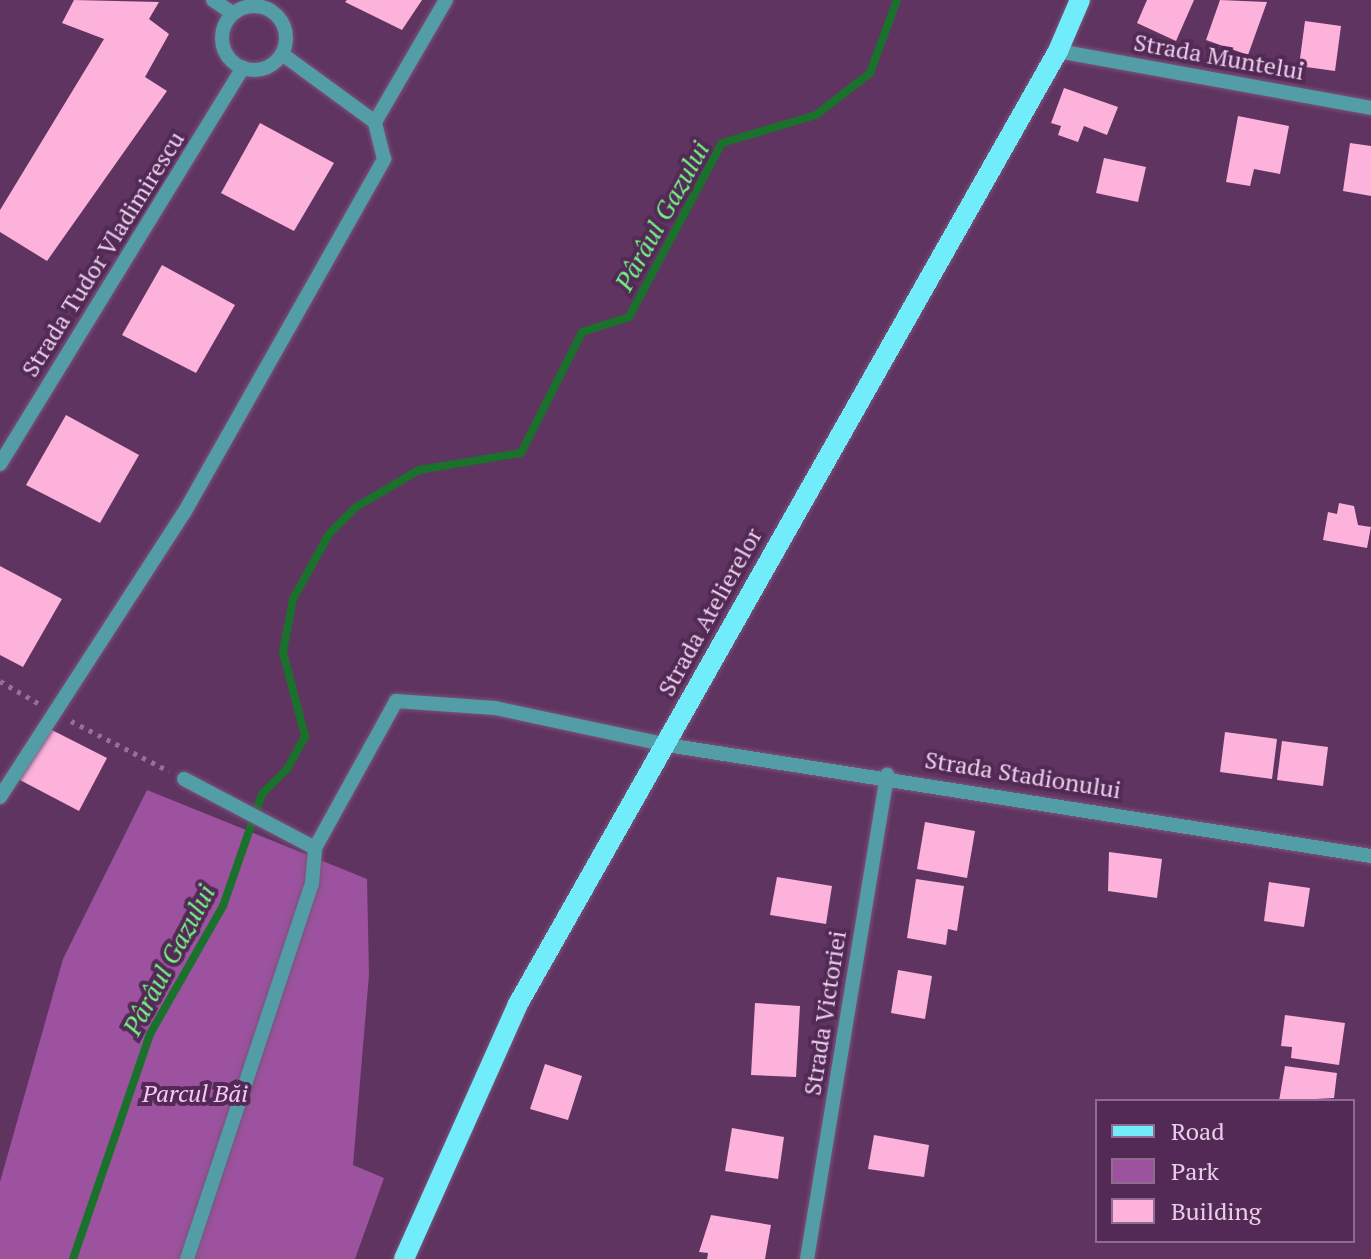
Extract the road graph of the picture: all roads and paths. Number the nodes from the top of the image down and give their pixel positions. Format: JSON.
{"nodes":[{"id":1,"x":213,"y":0,"type":"edge"},
{"id":2,"x":446,"y":0,"type":"edge"},
{"id":3,"x":1080,"y":0,"type":"edge"},
{"id":4,"x":278,"y":6,"type":"edge"},
{"id":5,"x":232,"y":13,"type":"junction"},
{"id":6,"x":1058,"y":51,"type":"junction"},
{"id":7,"x":282,"y":54,"type":"junction"},
{"id":8,"x":243,"y":68,"type":"junction"},
{"id":9,"x":1371,"y":108,"type":"edge"},
{"id":10,"x":375,"y":122,"type":"junction"},
{"id":11,"x":0,"y":464,"type":"edge"},
{"id":12,"x":0,"y":681,"type":"edge"},
{"id":13,"x":53,"y":711,"type":"junction"},
{"id":14,"x":667,"y":745,"type":"junction"},
{"id":15,"x":887,"y":775,"type":"junction"},
{"id":16,"x":184,"y":779,"type":"joint"},
{"id":17,"x":0,"y":797,"type":"edge"},
{"id":18,"x":315,"y":848,"type":"junction"},
{"id":19,"x":1371,"y":856,"type":"edge"},
{"id":20,"x":187,"y":1259,"type":"edge"},
{"id":21,"x":404,"y":1259,"type":"edge"},
{"id":22,"x":807,"y":1259,"type":"edge"}],
"edges":[{"from":1,"to":5,"type":"street"},
{"from":2,"to":10,"type":"street"},
{"from":3,"to":6,"type":"main road","name":"Strada Atelierelor"},
{"from":4,"to":5,"type":"street"},
{"from":4,"to":7,"type":"street"},
{"from":5,"to":8,"type":"street"},
{"from":6,"to":9,"type":"street","name":"Strada Muntelui"},
{"from":6,"to":14,"type":"main road","name":"Strada Atelierelor"},
{"from":7,"to":8,"type":"street"},
{"from":7,"to":10,"type":"street"},
{"from":8,"to":11,"type":"street","name":"Strada Tudor Vladimirescu"},
{"from":10,"to":13,"type":"street"},
{"from":12,"to":13,"type":"path"},
{"from":13,"to":16,"type":"path"},
{"from":13,"to":17,"type":"street"},
{"from":14,"to":15,"type":"street","name":"Strada Stadionului"},
{"from":14,"to":18,"type":"street","name":"Strada Stadionului"},
{"from":14,"to":21,"type":"main road","name":"Strada Atelierelor"},
{"from":15,"to":19,"type":"street","name":"Strada Stadionului"},
{"from":15,"to":22,"type":"street","name":"Strada Victoriei"},
{"from":16,"to":18,"type":"street"},
{"from":18,"to":20,"type":"street"}]}
